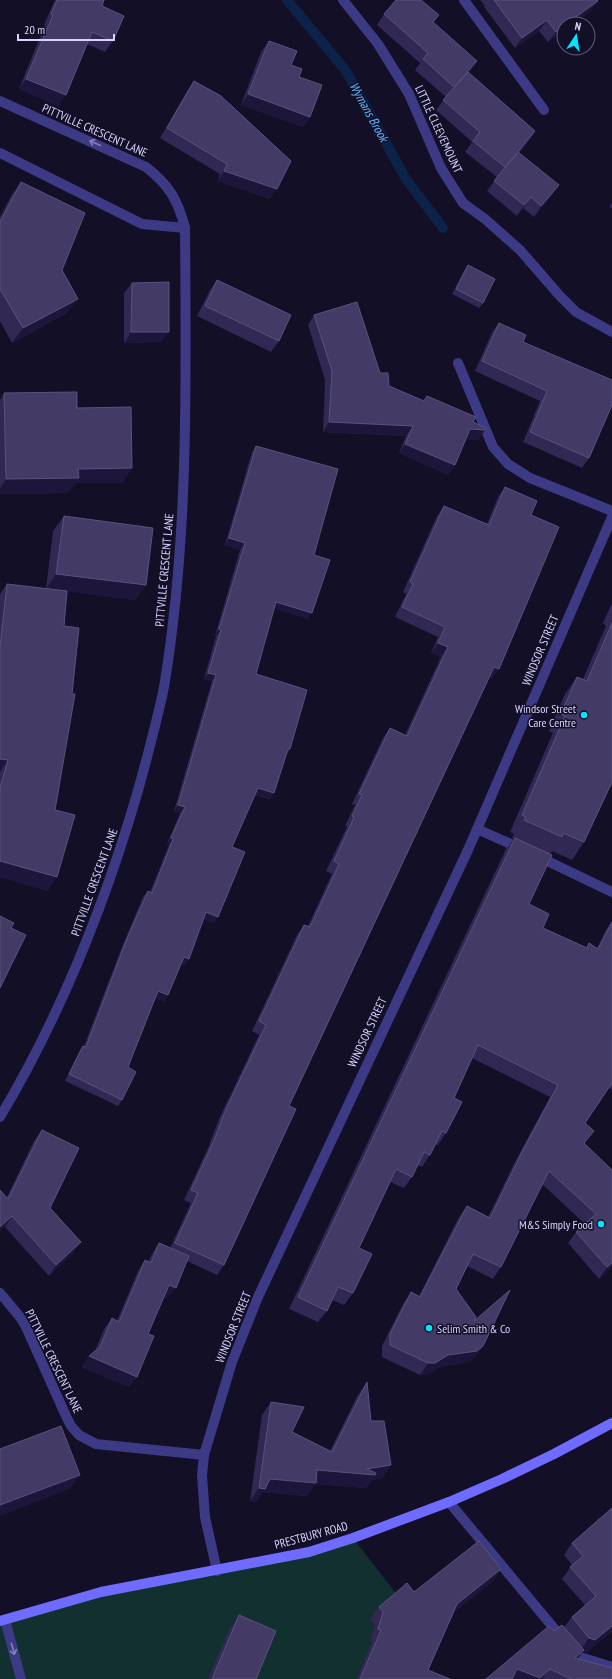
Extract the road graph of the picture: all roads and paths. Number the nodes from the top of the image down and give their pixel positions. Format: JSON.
{"nodes":[{"id":1,"x":464,"y":0,"type":"edge"},
{"id":2,"x":346,"y":1,"type":"edge"},
{"id":3,"x":0,"y":101,"type":"edge"},
{"id":4,"x":544,"y":110,"type":"dead end"},
{"id":5,"x":0,"y":153,"type":"edge"},
{"id":6,"x":185,"y":228,"type":"junction"},
{"id":7,"x":612,"y":332,"type":"edge"},
{"id":8,"x":458,"y":363,"type":"dead end"},
{"id":9,"x":612,"y":511,"type":"edge"},
{"id":10,"x":612,"y":516,"type":"edge"},
{"id":11,"x":477,"y":829,"type":"junction"},
{"id":12,"x":612,"y":892,"type":"edge"},
{"id":13,"x":0,"y":1117,"type":"edge"},
{"id":14,"x":0,"y":1292,"type":"edge"},
{"id":15,"x":612,"y":1423,"type":"edge"},
{"id":16,"x":204,"y":1455,"type":"junction"},
{"id":17,"x":449,"y":1502,"type":"junction"},
{"id":18,"x":216,"y":1570,"type":"junction"},
{"id":19,"x":2,"y":1620,"type":"edge"},
{"id":20,"x":612,"y":1667,"type":"edge"},
{"id":21,"x":22,"y":1679,"type":"edge"}],
"edges":[{"from":1,"to":4,"type":"street"},
{"from":2,"to":7,"type":"street","name":"LITTLE CLEEVEMOUNT"},
{"from":6,"to":3,"type":"street","name":"PITTVILLE CRESCENT LANE","one_way":true},
{"from":5,"to":6,"type":"street"},
{"from":6,"to":13,"type":"street","name":"PITTVILLE CRESCENT LANE"},
{"from":8,"to":9,"type":"street"},
{"from":10,"to":11,"type":"street","name":"WINDSOR STREET"},
{"from":11,"to":12,"type":"street"},
{"from":11,"to":16,"type":"street","name":"WINDSOR STREET"},
{"from":14,"to":16,"type":"street","name":"PITTVILLE CRESCENT LANE"},
{"from":15,"to":17,"type":"main road","name":"PRESTBURY ROAD"},
{"from":16,"to":18,"type":"street","name":"WINDSOR STREET"},
{"from":17,"to":18,"type":"main road","name":"PRESTBURY ROAD"},
{"from":17,"to":20,"type":"street"},
{"from":18,"to":19,"type":"main road","name":"PRESTBURY ROAD"},
{"from":19,"to":21,"type":"street","one_way":true}]}
